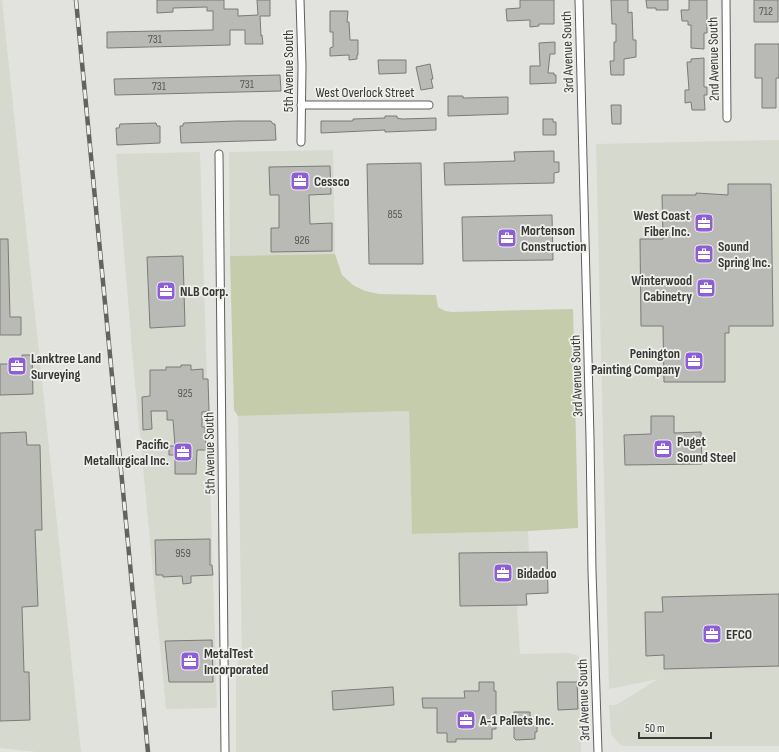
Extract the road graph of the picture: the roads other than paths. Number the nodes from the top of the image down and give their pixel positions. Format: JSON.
{"nodes":[{"id":1,"x":300,"y":0,"type":"edge"},
{"id":2,"x":578,"y":0,"type":"edge"},
{"id":3,"x":726,"y":0,"type":"edge"},
{"id":4,"x":301,"y":105,"type":"junction"},
{"id":5,"x":429,"y":105,"type":"dead end"},
{"id":6,"x":727,"y":118,"type":"dead end"},
{"id":7,"x":301,"y":142,"type":"dead end"},
{"id":8,"x":219,"y":154,"type":"dead end"},
{"id":9,"x":225,"y":752,"type":"edge"},
{"id":10,"x":598,"y":752,"type":"edge"}],
"edges":[{"from":1,"to":4,"type":"street","name":"5th Avenue South"},
{"from":2,"to":10,"type":"street","name":"3rd Avenue South"},
{"from":3,"to":6,"type":"street","name":"2nd Avenue South"},
{"from":4,"to":5,"type":"street","name":"West Overlock Street"},
{"from":4,"to":7,"type":"street","name":"5th Avenue South"},
{"from":8,"to":9,"type":"street","name":"5th Avenue South"}]}
